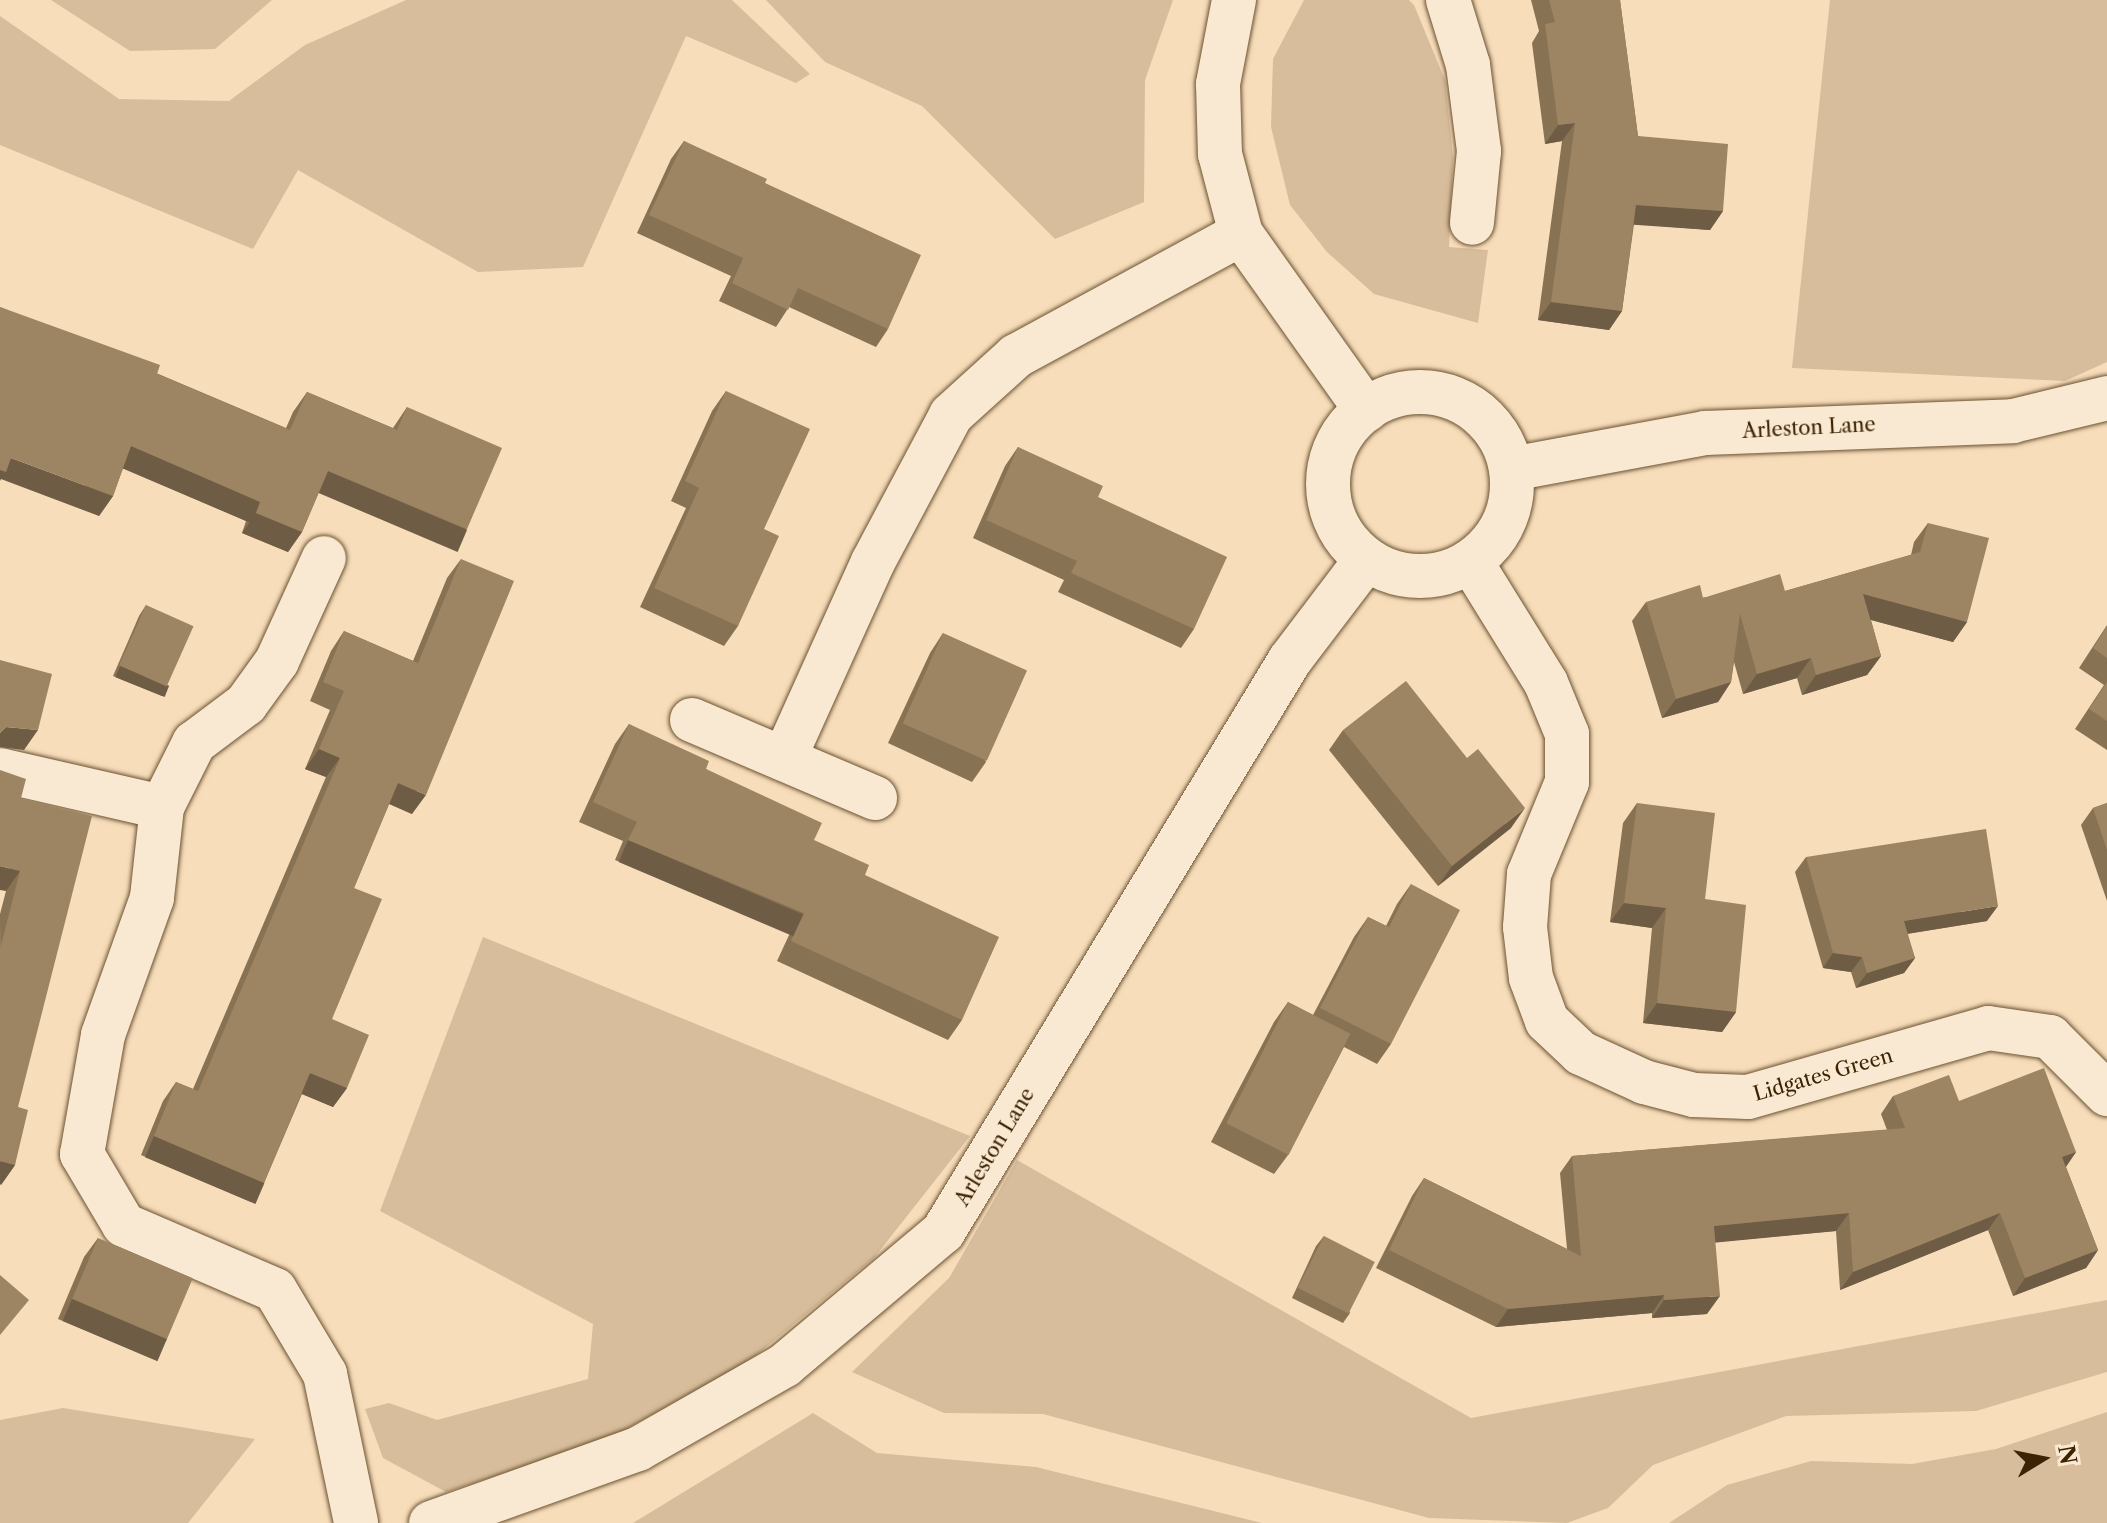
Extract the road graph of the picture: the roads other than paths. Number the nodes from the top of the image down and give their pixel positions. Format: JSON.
{"nodes":[{"id":1,"x":1234,"y":0,"type":"edge"},
{"id":2,"x":1448,"y":0,"type":"edge"},
{"id":3,"x":1472,"y":223,"type":"dead end"},
{"id":4,"x":1241,"y":234,"type":"junction"},
{"id":5,"x":2107,"y":398,"type":"edge"},
{"id":6,"x":1366,"y":410,"type":"junction"},
{"id":7,"x":1511,"y":469,"type":"junction"},
{"id":8,"x":324,"y":558,"type":"dead end"},
{"id":9,"x":1366,"y":560,"type":"junction"},
{"id":10,"x":1471,"y":562,"type":"junction"},
{"id":11,"x":692,"y":720,"type":"dead end"},
{"id":12,"x":784,"y":759,"type":"junction"},
{"id":13,"x":0,"y":770,"type":"edge"},
{"id":14,"x":875,"y":798,"type":"dead end"},
{"id":15,"x":162,"y":807,"type":"junction"},
{"id":16,"x":2107,"y":1094,"type":"edge"},
{"id":17,"x":356,"y":1523,"type":"edge"},
{"id":18,"x":431,"y":1523,"type":"edge"}],
"edges":[{"from":1,"to":4,"type":"street"},
{"from":2,"to":3,"type":"street"},
{"from":4,"to":6,"type":"street"},
{"from":4,"to":12,"type":"street"},
{"from":5,"to":7,"type":"street","name":"Arleston Lane"},
{"from":6,"to":7,"type":"street"},
{"from":6,"to":9,"type":"street"},
{"from":7,"to":10,"type":"street"},
{"from":8,"to":15,"type":"street"},
{"from":9,"to":10,"type":"street"},
{"from":9,"to":18,"type":"street","name":"Arleston Lane"},
{"from":10,"to":16,"type":"street","name":"Lidgates Green"},
{"from":11,"to":12,"type":"street"},
{"from":12,"to":14,"type":"street"},
{"from":13,"to":15,"type":"street"},
{"from":15,"to":17,"type":"street"}]}
